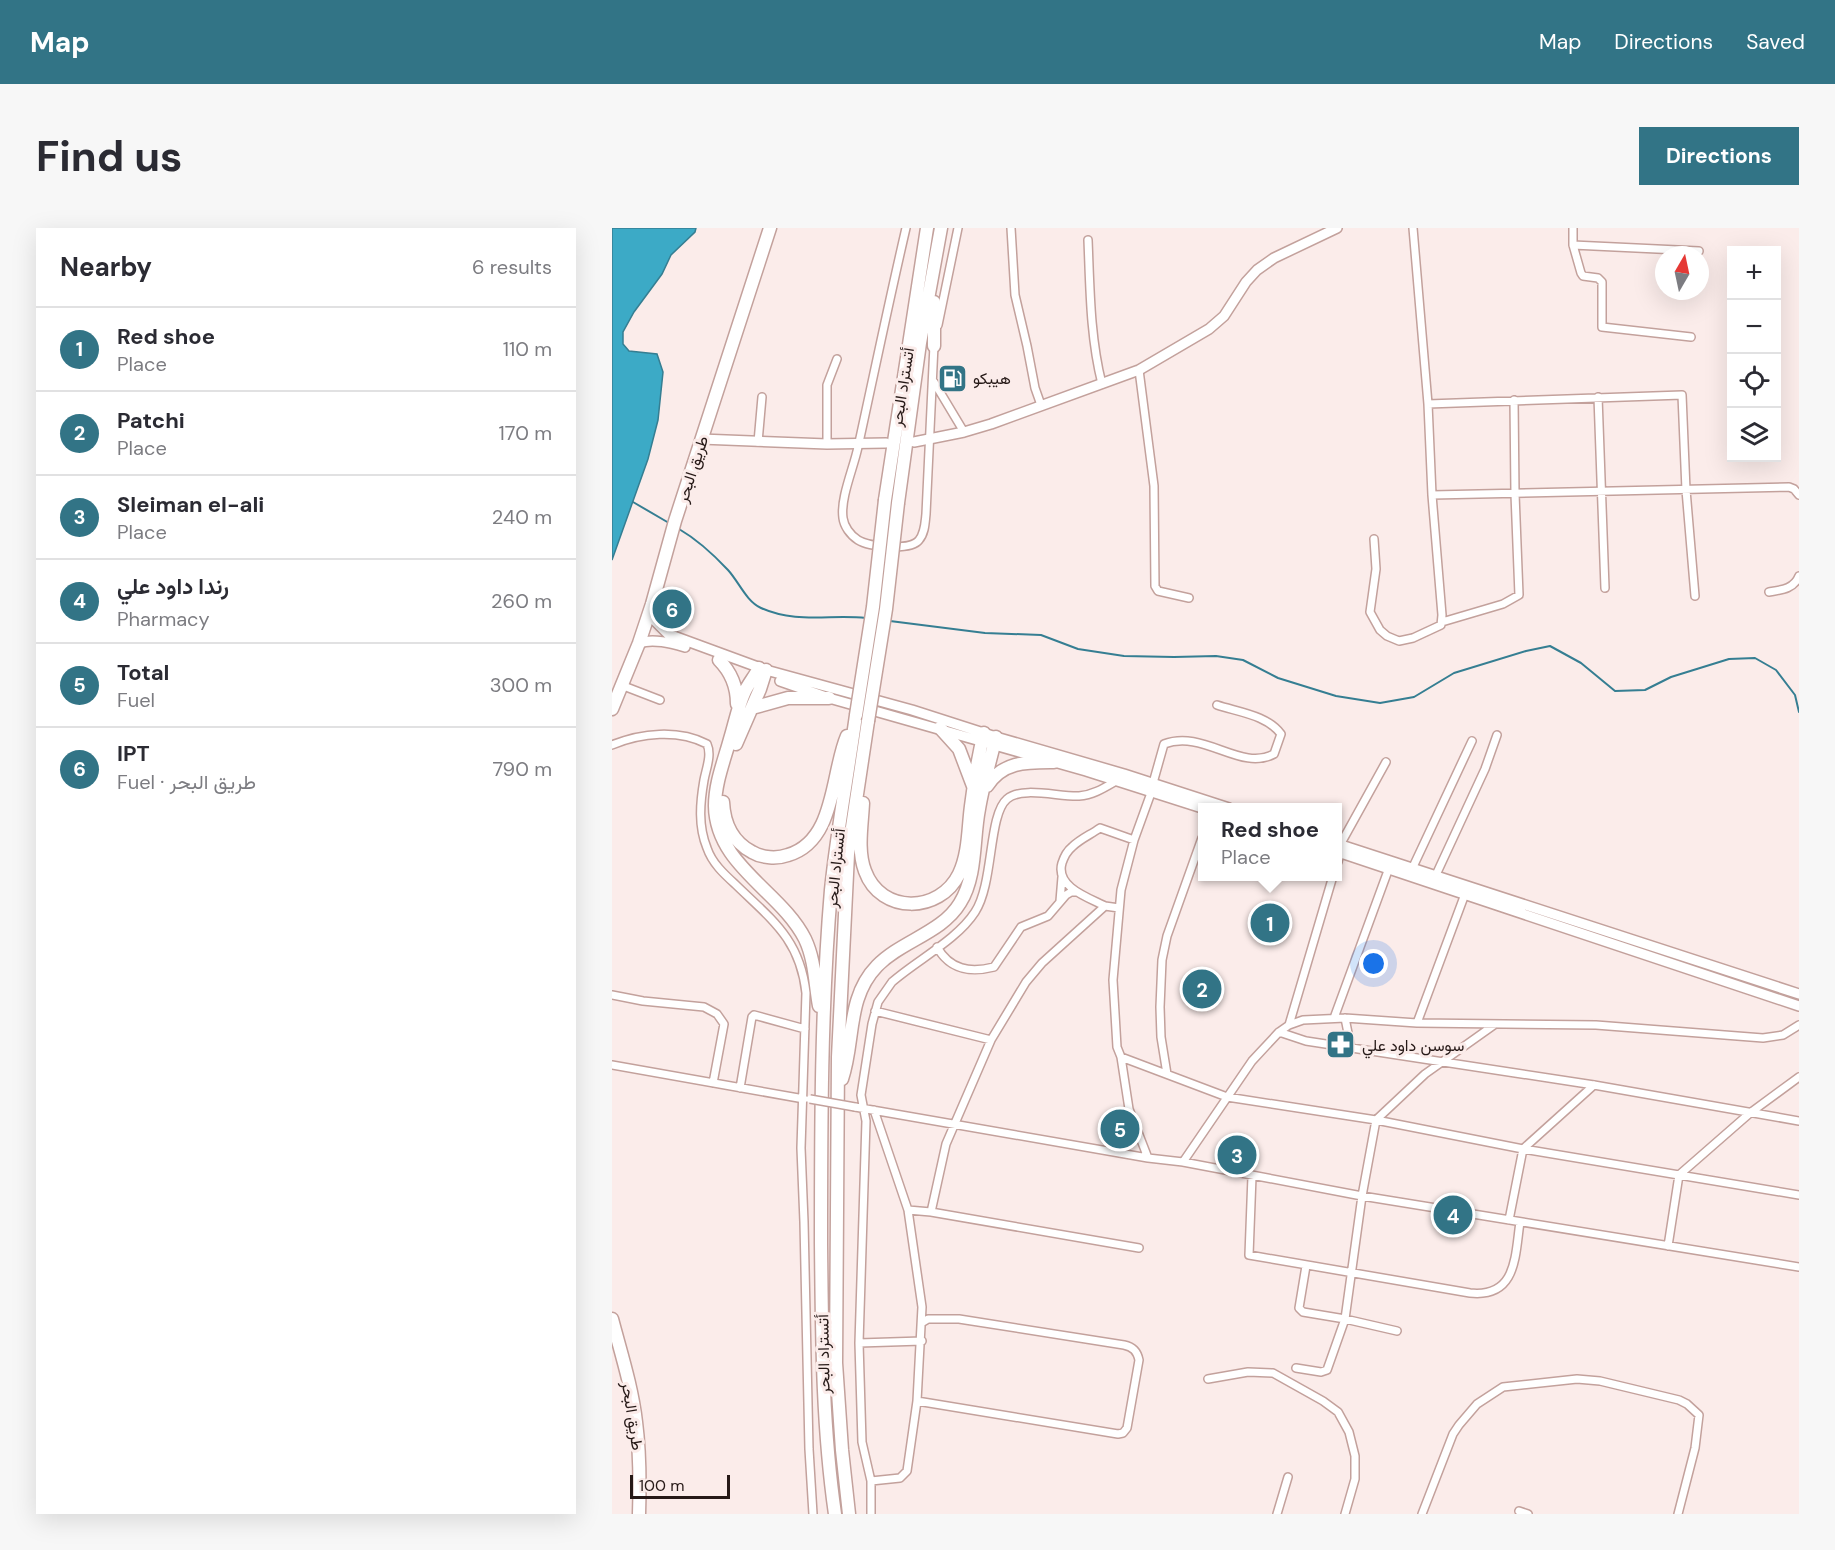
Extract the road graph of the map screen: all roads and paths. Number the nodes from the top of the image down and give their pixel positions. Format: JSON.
{"nodes":[{"id":1,"x":770,"y":228,"type":"edge"},
{"id":2,"x":906,"y":228,"type":"edge"},
{"id":3,"x":927,"y":228,"type":"edge"},
{"id":4,"x":941,"y":228,"type":"edge"},
{"id":5,"x":958,"y":228,"type":"edge"},
{"id":6,"x":1011,"y":228,"type":"edge"},
{"id":7,"x":1337,"y":228,"type":"edge"},
{"id":8,"x":1413,"y":228,"type":"edge"},
{"id":9,"x":1573,"y":228,"type":"edge"},
{"id":10,"x":1088,"y":240,"type":"dead end"},
{"id":11,"x":1573,"y":245,"type":"junction"},
{"id":12,"x":1655,"y":249,"type":"edge"},
{"id":13,"x":934,"y":262,"type":"junction"},
{"id":14,"x":1691,"y":337,"type":"dead end"},
{"id":15,"x":934,"y":346,"type":"junction"},
{"id":16,"x":837,"y":359,"type":"dead end"},
{"id":17,"x":1139,"y":370,"type":"junction"},
{"id":18,"x":934,"y":382,"type":"junction"},
{"id":19,"x":1102,"y":384,"type":"junction"},
{"id":20,"x":1598,"y":397,"type":"junction"},
{"id":21,"x":762,"y":398,"type":"dead end"},
{"id":22,"x":1514,"y":400,"type":"junction"},
{"id":23,"x":1428,"y":404,"type":"junction"},
{"id":24,"x":1041,"y":405,"type":"junction"},
{"id":25,"x":964,"y":432,"type":"junction"},
{"id":26,"x":701,"y":439,"type":"junction"},
{"id":27,"x":930,"y":439,"type":"junction"},
{"id":28,"x":758,"y":442,"type":"junction"},
{"id":29,"x":914,"y":442,"type":"dead end"},
{"id":30,"x":886,"y":443,"type":"dead end"},
{"id":31,"x":827,"y":444,"type":"junction"},
{"id":32,"x":859,"y":444,"type":"junction"},
{"id":33,"x":1686,"y":490,"type":"junction"},
{"id":34,"x":1601,"y":492,"type":"junction"},
{"id":35,"x":1515,"y":494,"type":"junction"},
{"id":36,"x":1432,"y":495,"type":"junction"},
{"id":37,"x":1799,"y":495,"type":"edge"},
{"id":38,"x":1374,"y":539,"type":"dead end"},
{"id":39,"x":1799,"y":576,"type":"edge"},
{"id":40,"x":1605,"y":588,"type":"dead end"},
{"id":41,"x":1769,"y":592,"type":"dead end"},
{"id":42,"x":1695,"y":596,"type":"dead end"},
{"id":43,"x":1189,"y":598,"type":"dead end"},
{"id":44,"x":652,"y":604,"type":"junction"},
{"id":45,"x":1442,"y":622,"type":"junction"},
{"id":46,"x":639,"y":643,"type":"junction"},
{"id":47,"x":719,"y":660,"type":"junction"},
{"id":48,"x":761,"y":672,"type":"junction"},
{"id":49,"x":621,"y":685,"type":"junction"},
{"id":50,"x":829,"y":698,"type":"junction"},
{"id":51,"x":660,"y":700,"type":"dead end"},
{"id":52,"x":1217,"y":705,"type":"dead end"},
{"id":53,"x":752,"y":708,"type":"junction"},
{"id":54,"x":612,"y":709,"type":"edge"},
{"id":55,"x":737,"y":714,"type":"junction"},
{"id":56,"x":859,"y":720,"type":"junction"},
{"id":57,"x":940,"y":728,"type":"junction"},
{"id":58,"x":1497,"y":735,"type":"dead end"},
{"id":59,"x":989,"y":740,"type":"junction"},
{"id":60,"x":1472,"y":741,"type":"dead end"},
{"id":61,"x":612,"y":745,"type":"edge"},
{"id":62,"x":1054,"y":762,"type":"junction"},
{"id":63,"x":1386,"y":762,"type":"dead end"},
{"id":64,"x":1116,"y":781,"type":"junction"},
{"id":65,"x":859,"y":782,"type":"junction"},
{"id":66,"x":1152,"y":788,"type":"junction"},
{"id":67,"x":978,"y":790,"type":"junction"},
{"id":68,"x":1213,"y":803,"type":"edge"},
{"id":69,"x":1198,"y":806,"type":"edge"},
{"id":70,"x":1134,"y":840,"type":"junction"},
{"id":71,"x":1342,"y":845,"type":"edge"},
{"id":72,"x":1198,"y":852,"type":"edge"},
{"id":73,"x":1342,"y":852,"type":"edge"},
{"id":74,"x":1342,"y":852,"type":"edge"},
{"id":75,"x":1389,"y":868,"type":"junction"},
{"id":76,"x":1412,"y":869,"type":"junction"},
{"id":77,"x":1062,"y":875,"type":"junction"},
{"id":78,"x":1435,"y":877,"type":"junction"},
{"id":79,"x":1331,"y":881,"type":"edge"},
{"id":80,"x":1077,"y":892,"type":"junction"},
{"id":81,"x":1465,"y":894,"type":"junction"},
{"id":82,"x":1060,"y":901,"type":"junction"},
{"id":83,"x":1105,"y":906,"type":"junction"},
{"id":84,"x":1119,"y":908,"type":"junction"},
{"id":85,"x":937,"y":947,"type":"junction"},
{"id":86,"x":1799,"y":994,"type":"edge"},
{"id":87,"x":612,"y":995,"type":"edge"},
{"id":88,"x":1799,"y":1007,"type":"edge"},
{"id":89,"x":875,"y":1011,"type":"junction"},
{"id":90,"x":1334,"y":1018,"type":"junction"},
{"id":91,"x":1345,"y":1018,"type":"junction"},
{"id":92,"x":823,"y":1022,"type":"junction"},
{"id":93,"x":1417,"y":1023,"type":"junction"},
{"id":94,"x":1494,"y":1024,"type":"junction"},
{"id":95,"x":1288,"y":1025,"type":"junction"},
{"id":96,"x":1799,"y":1025,"type":"edge"},
{"id":97,"x":805,"y":1029,"type":"junction"},
{"id":98,"x":1279,"y":1032,"type":"junction"},
{"id":99,"x":991,"y":1040,"type":"junction"},
{"id":100,"x":1351,"y":1048,"type":"junction"},
{"id":101,"x":1121,"y":1057,"type":"junction"},
{"id":102,"x":1438,"y":1063,"type":"junction"},
{"id":103,"x":612,"y":1065,"type":"edge"},
{"id":104,"x":1167,"y":1074,"type":"junction"},
{"id":105,"x":1799,"y":1077,"type":"edge"},
{"id":106,"x":712,"y":1083,"type":"junction"},
{"id":107,"x":1594,"y":1085,"type":"junction"},
{"id":108,"x":740,"y":1088,"type":"junction"},
{"id":109,"x":838,"y":1091,"type":"junction"},
{"id":110,"x":1227,"y":1097,"type":"junction"},
{"id":111,"x":806,"y":1099,"type":"junction"},
{"id":112,"x":863,"y":1108,"type":"junction"},
{"id":113,"x":874,"y":1110,"type":"junction"},
{"id":114,"x":1750,"y":1113,"type":"junction"},
{"id":115,"x":1376,"y":1120,"type":"junction"},
{"id":116,"x":1799,"y":1122,"type":"edge"},
{"id":117,"x":954,"y":1125,"type":"junction"},
{"id":118,"x":1523,"y":1149,"type":"junction"},
{"id":119,"x":1148,"y":1158,"type":"junction"},
{"id":120,"x":1183,"y":1162,"type":"junction"},
{"id":121,"x":1679,"y":1175,"type":"junction"},
{"id":122,"x":1252,"y":1176,"type":"junction"},
{"id":123,"x":1799,"y":1195,"type":"edge"},
{"id":124,"x":1362,"y":1196,"type":"junction"},
{"id":125,"x":908,"y":1210,"type":"junction"},
{"id":126,"x":931,"y":1212,"type":"junction"},
{"id":127,"x":1509,"y":1220,"type":"junction"},
{"id":128,"x":1520,"y":1222,"type":"junction"},
{"id":129,"x":1668,"y":1246,"type":"junction"},
{"id":130,"x":1139,"y":1248,"type":"dead end"},
{"id":131,"x":1306,"y":1266,"type":"junction"},
{"id":132,"x":1799,"y":1267,"type":"edge"},
{"id":133,"x":1351,"y":1273,"type":"junction"},
{"id":134,"x":612,"y":1319,"type":"edge"},
{"id":135,"x":1345,"y":1319,"type":"junction"},
{"id":136,"x":922,"y":1322,"type":"junction"},
{"id":137,"x":1397,"y":1332,"type":"dead end"},
{"id":138,"x":922,"y":1341,"type":"junction"},
{"id":139,"x":859,"y":1343,"type":"junction"},
{"id":140,"x":1296,"y":1368,"type":"dead end"},
{"id":141,"x":1208,"y":1379,"type":"dead end"},
{"id":142,"x":917,"y":1401,"type":"junction"},
{"id":143,"x":1288,"y":1477,"type":"dead end"},
{"id":144,"x":871,"y":1481,"type":"junction"},
{"id":145,"x":1519,"y":1511,"type":"dead end"},
{"id":146,"x":639,"y":1514,"type":"edge"},
{"id":147,"x":813,"y":1514,"type":"edge"},
{"id":148,"x":835,"y":1514,"type":"edge"},
{"id":149,"x":849,"y":1514,"type":"edge"},
{"id":150,"x":871,"y":1514,"type":"edge"},
{"id":151,"x":1277,"y":1514,"type":"edge"},
{"id":152,"x":1345,"y":1514,"type":"edge"},
{"id":153,"x":1422,"y":1514,"type":"edge"},
{"id":154,"x":1528,"y":1514,"type":"edge"},
{"id":155,"x":1678,"y":1514,"type":"edge"}],
"edges":[{"from":1,"to":26,"type":"highway","name":"طريق البحر"},
{"from":2,"to":32,"type":"street"},
{"from":3,"to":56,"type":"highway","name":"أتستراد البحر","bridge":true},
{"from":4,"to":13,"type":"highway","name":"أتستراد البحر"},
{"from":5,"to":15,"type":"street"},
{"from":6,"to":24,"type":"street"},
{"from":7,"to":17,"type":"main road"},
{"from":8,"to":23,"type":"street"},
{"from":9,"to":11,"type":"street"},
{"from":10,"to":19,"type":"street"},
{"from":11,"to":12,"type":"street"},
{"from":11,"to":14,"type":"street"},
{"from":13,"to":15,"type":"highway"},
{"from":13,"to":56,"type":"highway","name":"أتستراد البحر","bridge":true},
{"from":15,"to":18,"type":"street"},
{"from":16,"to":31,"type":"street"},
{"from":17,"to":19,"type":"main road"},
{"from":17,"to":43,"type":"street"},
{"from":18,"to":25,"type":"street"},
{"from":18,"to":27,"type":"street"},
{"from":19,"to":24,"type":"main road"},
{"from":20,"to":22,"type":"street"},
{"from":20,"to":33,"type":"street"},
{"from":20,"to":34,"type":"street"},
{"from":21,"to":28,"type":"street"},
{"from":22,"to":23,"type":"street"},
{"from":22,"to":35,"type":"street"},
{"from":23,"to":36,"type":"street"},
{"from":24,"to":25,"type":"main road"},
{"from":25,"to":27,"type":"main road"},
{"from":26,"to":28,"type":"main road"},
{"from":26,"to":44,"type":"highway","name":"طريق البحر"},
{"from":27,"to":29,"type":"main road"},
{"from":27,"to":32,"type":"street"},
{"from":28,"to":31,"type":"main road"},
{"from":30,"to":32,"type":"main road"},
{"from":31,"to":32,"type":"main road"},
{"from":33,"to":34,"type":"street"},
{"from":33,"to":37,"type":"street"},
{"from":33,"to":42,"type":"street"},
{"from":34,"to":35,"type":"street"},
{"from":34,"to":40,"type":"street"},
{"from":35,"to":36,"type":"street"},
{"from":35,"to":45,"type":"street"},
{"from":36,"to":45,"type":"street"},
{"from":38,"to":45,"type":"street"},
{"from":39,"to":41,"type":"street"},
{"from":44,"to":46,"type":"highway","name":"طريق البحر"},
{"from":44,"to":48,"type":"main road"},
{"from":46,"to":47,"type":"main road"},
{"from":46,"to":49,"type":"highway","name":"طريق البحر"},
{"from":47,"to":48,"type":"main road"},
{"from":47,"to":55,"type":"highway"},
{"from":48,"to":50,"type":"main road"},
{"from":48,"to":53,"type":"highway"},
{"from":48,"to":55,"type":"highway"},
{"from":48,"to":59,"type":"main road"},
{"from":49,"to":51,"type":"street"},
{"from":49,"to":54,"type":"highway","name":"طريق البحر"},
{"from":50,"to":53,"type":"highway"},
{"from":50,"to":57,"type":"main road"},
{"from":52,"to":66,"type":"street"},
{"from":53,"to":56,"type":"highway"},
{"from":55,"to":92,"type":"highway"},
{"from":56,"to":65,"type":"highway","name":"أتستراد البحر"},
{"from":56,"to":92,"type":"highway","name":"أتستراد البحر"},
{"from":57,"to":59,"type":"main road"},
{"from":57,"to":67,"type":"highway"},
{"from":58,"to":78,"type":"street"},
{"from":59,"to":62,"type":"main road"},
{"from":59,"to":66,"type":"main road"},
{"from":59,"to":67,"type":"highway"},
{"from":60,"to":76,"type":"street"},
{"from":61,"to":97,"type":"street"},
{"from":62,"to":64,"type":"main road"},
{"from":62,"to":67,"type":"highway"},
{"from":63,"to":71,"type":"street"},
{"from":64,"to":66,"type":"main road"},
{"from":64,"to":85,"type":"street"},
{"from":65,"to":67,"type":"highway"},
{"from":65,"to":109,"type":"highway","name":"أتستراد البحر"},
{"from":66,"to":68,"type":"main road"},
{"from":66,"to":69,"type":"main road"},
{"from":66,"to":70,"type":"street"},
{"from":67,"to":109,"type":"highway"},
{"from":70,"to":77,"type":"street"},
{"from":70,"to":84,"type":"street"},
{"from":72,"to":104,"type":"street"},
{"from":73,"to":76,"type":"main road"},
{"from":74,"to":75,"type":"main road"},
{"from":75,"to":81,"type":"main road"},
{"from":75,"to":90,"type":"street"},
{"from":76,"to":78,"type":"main road"},
{"from":77,"to":80,"type":"street"},
{"from":77,"to":82,"type":"street"},
{"from":78,"to":86,"type":"main road"},
{"from":79,"to":95,"type":"street"},
{"from":80,"to":82,"type":"street"},
{"from":80,"to":83,"type":"street"},
{"from":81,"to":88,"type":"main road"},
{"from":81,"to":93,"type":"street"},
{"from":82,"to":85,"type":"street"},
{"from":83,"to":84,"type":"street"},
{"from":83,"to":99,"type":"street"},
{"from":84,"to":101,"type":"street"},
{"from":85,"to":89,"type":"street"},
{"from":87,"to":106,"type":"street"},
{"from":89,"to":99,"type":"street"},
{"from":89,"to":112,"type":"street"},
{"from":90,"to":91,"type":"street"},
{"from":90,"to":95,"type":"street"},
{"from":91,"to":93,"type":"street"},
{"from":91,"to":100,"type":"street"},
{"from":92,"to":148,"type":"highway","name":"أتستراد البحر"},
{"from":93,"to":94,"type":"street"},
{"from":94,"to":96,"type":"street"},
{"from":94,"to":102,"type":"street"},
{"from":95,"to":98,"type":"street"},
{"from":97,"to":108,"type":"street"},
{"from":97,"to":111,"type":"street"},
{"from":98,"to":100,"type":"street"},
{"from":98,"to":110,"type":"street"},
{"from":99,"to":117,"type":"street"},
{"from":100,"to":102,"type":"street"},
{"from":101,"to":104,"type":"street"},
{"from":101,"to":119,"type":"street"},
{"from":102,"to":107,"type":"street"},
{"from":102,"to":115,"type":"street"},
{"from":103,"to":106,"type":"street"},
{"from":104,"to":110,"type":"street"},
{"from":105,"to":114,"type":"street"},
{"from":106,"to":108,"type":"street"},
{"from":107,"to":114,"type":"street"},
{"from":107,"to":118,"type":"street"},
{"from":108,"to":111,"type":"street"},
{"from":109,"to":149,"type":"highway","name":"أتستراد البحر"},
{"from":110,"to":115,"type":"street"},
{"from":110,"to":120,"type":"street"},
{"from":111,"to":112,"type":"street","bridge":true},
{"from":111,"to":147,"type":"street"},
{"from":112,"to":113,"type":"street"},
{"from":112,"to":139,"type":"street"},
{"from":113,"to":117,"type":"street"},
{"from":113,"to":125,"type":"street"},
{"from":114,"to":116,"type":"street"},
{"from":114,"to":121,"type":"street"},
{"from":115,"to":118,"type":"street"},
{"from":115,"to":124,"type":"street"},
{"from":117,"to":119,"type":"street"},
{"from":117,"to":126,"type":"street"},
{"from":118,"to":121,"type":"street"},
{"from":118,"to":127,"type":"street"},
{"from":119,"to":120,"type":"street"},
{"from":120,"to":122,"type":"street"},
{"from":121,"to":123,"type":"street"},
{"from":121,"to":129,"type":"street"},
{"from":122,"to":124,"type":"street"},
{"from":122,"to":131,"type":"street"},
{"from":124,"to":127,"type":"street"},
{"from":124,"to":133,"type":"street"},
{"from":125,"to":126,"type":"street"},
{"from":125,"to":136,"type":"street"},
{"from":126,"to":130,"type":"street"},
{"from":127,"to":128,"type":"street"},
{"from":128,"to":129,"type":"street"},
{"from":128,"to":133,"type":"street"},
{"from":129,"to":132,"type":"street"},
{"from":131,"to":133,"type":"street"},
{"from":131,"to":135,"type":"street"},
{"from":133,"to":135,"type":"street"},
{"from":134,"to":146,"type":"highway","name":"طريق البحر"},
{"from":135,"to":137,"type":"street"},
{"from":135,"to":140,"type":"street"},
{"from":136,"to":138,"type":"street"},
{"from":136,"to":142,"type":"street"},
{"from":138,"to":139,"type":"street"},
{"from":138,"to":142,"type":"street"},
{"from":139,"to":144,"type":"street"},
{"from":141,"to":152,"type":"street"},
{"from":142,"to":144,"type":"street"},
{"from":143,"to":151,"type":"street"},
{"from":144,"to":150,"type":"street"},
{"from":145,"to":154,"type":"street"},
{"from":153,"to":155,"type":"street"}]}
